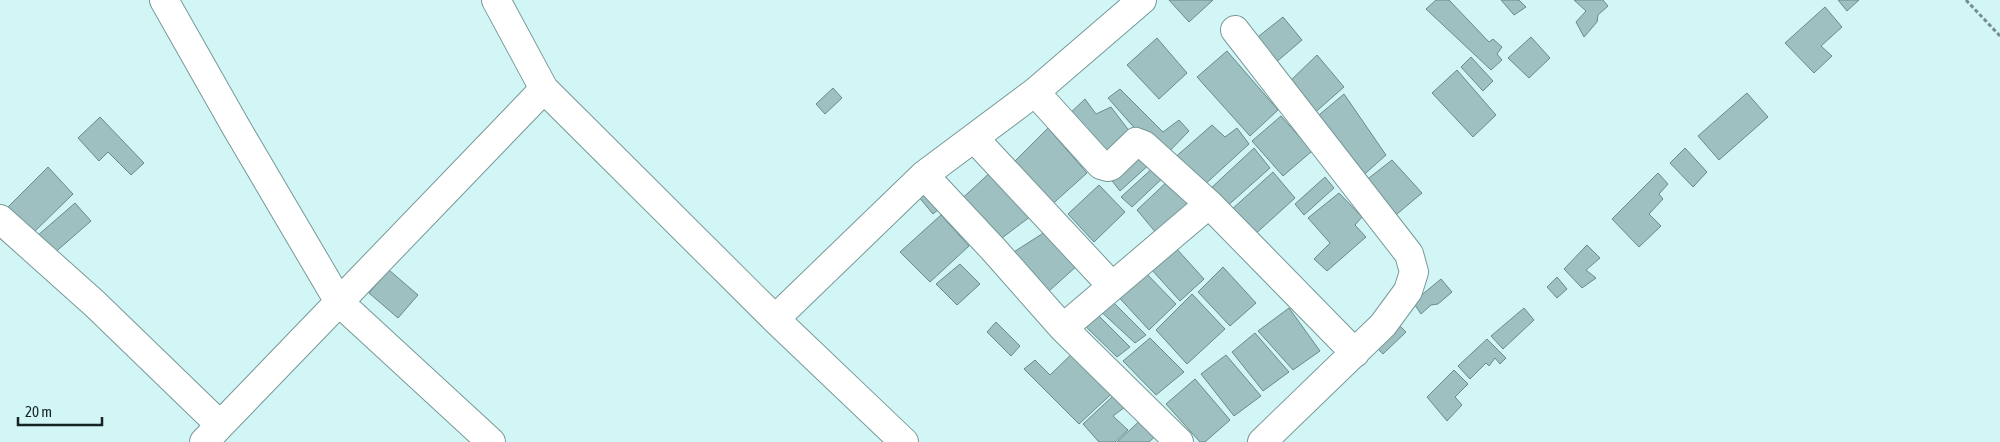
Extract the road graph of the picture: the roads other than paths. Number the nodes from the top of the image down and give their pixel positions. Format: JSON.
{"nodes":[{"id":1,"x":164,"y":0,"type":"edge"},
{"id":2,"x":496,"y":0,"type":"edge"},
{"id":3,"x":1142,"y":0,"type":"edge"},
{"id":4,"x":1235,"y":30,"type":"dead end"},
{"id":5,"x":544,"y":89,"type":"junction"},
{"id":6,"x":1035,"y":92,"type":"junction"},
{"id":7,"x":974,"y":138,"type":"junction"},
{"id":8,"x":924,"y":175,"type":"junction"},
{"id":9,"x":1209,"y":204,"type":"junction"},
{"id":10,"x":0,"y":219,"type":"edge"},
{"id":11,"x":1112,"y":286,"type":"junction"},
{"id":12,"x":339,"y":302,"type":"junction"},
{"id":13,"x":776,"y":319,"type":"junction"},
{"id":14,"x":1063,"y":328,"type":"junction"},
{"id":15,"x":1356,"y":353,"type":"junction"},
{"id":16,"x":212,"y":433,"type":"edge"},
{"id":17,"x":491,"y":442,"type":"edge"},
{"id":18,"x":904,"y":442,"type":"edge"},
{"id":19,"x":1179,"y":442,"type":"edge"},
{"id":20,"x":1262,"y":442,"type":"edge"}],
"edges":[{"from":1,"to":12,"type":"street"},
{"from":2,"to":5,"type":"street"},
{"from":3,"to":6,"type":"street"},
{"from":4,"to":15,"type":"street"},
{"from":5,"to":12,"type":"street"},
{"from":5,"to":13,"type":"street"},
{"from":6,"to":7,"type":"street"},
{"from":6,"to":9,"type":"street"},
{"from":7,"to":8,"type":"street"},
{"from":7,"to":11,"type":"street"},
{"from":8,"to":13,"type":"street"},
{"from":8,"to":14,"type":"street"},
{"from":9,"to":11,"type":"street"},
{"from":9,"to":15,"type":"street"},
{"from":10,"to":16,"type":"street"},
{"from":11,"to":14,"type":"street"},
{"from":12,"to":16,"type":"street"},
{"from":12,"to":17,"type":"street"},
{"from":13,"to":18,"type":"street"},
{"from":14,"to":19,"type":"street"},
{"from":15,"to":20,"type":"street"}]}
